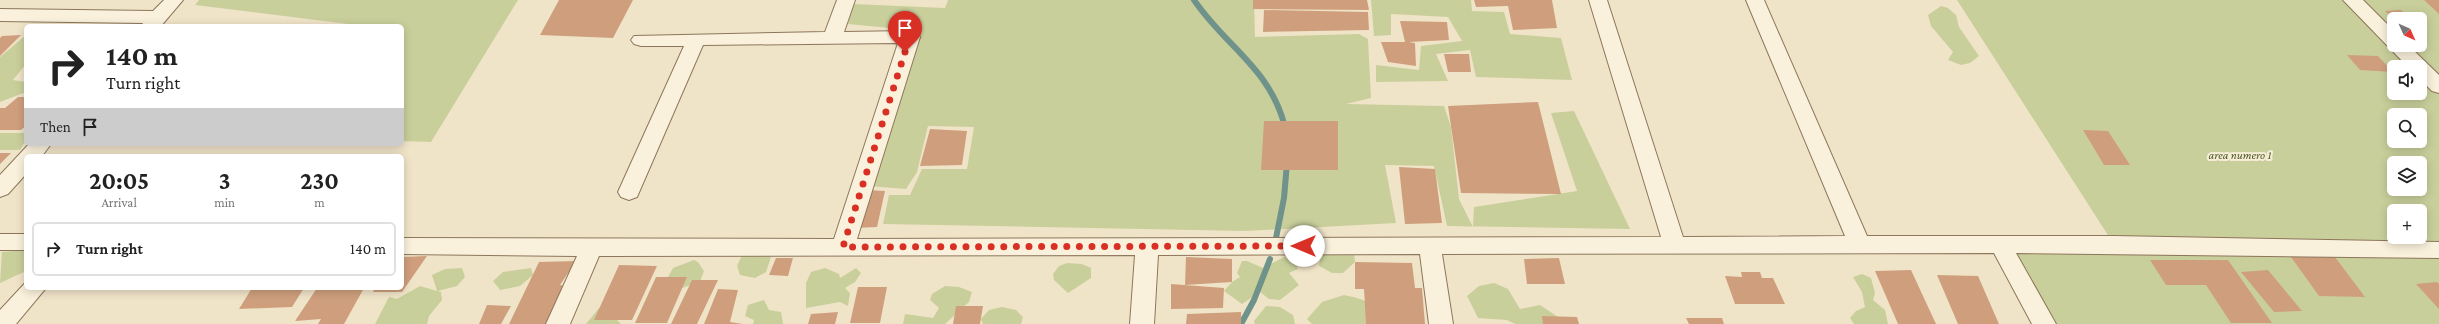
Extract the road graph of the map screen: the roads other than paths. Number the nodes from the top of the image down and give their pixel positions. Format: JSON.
{"nodes":[{"id":1,"x":174,"y":0,"type":"edge"},
{"id":2,"x":846,"y":0,"type":"edge"},
{"id":3,"x":1598,"y":0,"type":"edge"},
{"id":4,"x":1755,"y":0,"type":"edge"},
{"id":5,"x":2352,"y":0,"type":"edge"},
{"id":6,"x":0,"y":15,"type":"edge"},
{"id":7,"x":154,"y":22,"type":"edge"},
{"id":8,"x":2387,"y":35,"type":"edge"},
{"id":9,"x":832,"y":38,"type":"junction"},
{"id":10,"x":641,"y":40,"type":"dead end"},
{"id":11,"x":696,"y":40,"type":"junction"},
{"id":12,"x":2404,"y":52,"type":"edge"},
{"id":13,"x":2412,"y":60,"type":"edge"},
{"id":14,"x":2439,"y":66,"type":"edge"},
{"id":15,"x":2427,"y":67,"type":"edge"},
{"id":16,"x":2427,"y":75,"type":"edge"},
{"id":17,"x":2439,"y":86,"type":"edge"},
{"id":18,"x":39,"y":146,"type":"edge"},
{"id":19,"x":32,"y":154,"type":"edge"},
{"id":20,"x":24,"y":163,"type":"edge"},
{"id":21,"x":0,"y":189,"type":"edge"},
{"id":22,"x":629,"y":192,"type":"dead end"},
{"id":23,"x":0,"y":242,"type":"edge"},
{"id":24,"x":24,"y":242,"type":"edge"},
{"id":25,"x":1860,"y":244,"type":"junction"},
{"id":26,"x":2000,"y":244,"type":"junction"},
{"id":27,"x":1675,"y":245,"type":"junction"},
{"id":28,"x":404,"y":246,"type":"edge"},
{"id":29,"x":1147,"y":246,"type":"junction"},
{"id":30,"x":1430,"y":246,"type":"junction"},
{"id":31,"x":843,"y":247,"type":"junction"},
{"id":32,"x":592,"y":248,"type":"junction"},
{"id":33,"x":2439,"y":250,"type":"edge"},
{"id":34,"x":32,"y":290,"type":"edge"},
{"id":35,"x":2,"y":324,"type":"edge"},
{"id":36,"x":558,"y":324,"type":"edge"},
{"id":37,"x":1142,"y":324,"type":"edge"},
{"id":38,"x":1441,"y":324,"type":"edge"},
{"id":39,"x":2044,"y":324,"type":"edge"}],
"edges":[{"from":1,"to":7,"type":"street"},
{"from":2,"to":9,"type":"street"},
{"from":3,"to":27,"type":"street"},
{"from":4,"to":25,"type":"street"},
{"from":5,"to":8,"type":"street"},
{"from":6,"to":7,"type":"street"},
{"from":9,"to":11,"type":"street"},
{"from":9,"to":31,"type":"street"},
{"from":10,"to":11,"type":"street"},
{"from":11,"to":22,"type":"street"},
{"from":12,"to":13,"type":"street"},
{"from":14,"to":15,"type":"street"},
{"from":16,"to":17,"type":"street"},
{"from":18,"to":19,"type":"street"},
{"from":20,"to":21,"type":"street"},
{"from":23,"to":24,"type":"street"},
{"from":25,"to":26,"type":"street"},
{"from":25,"to":27,"type":"street"},
{"from":26,"to":33,"type":"street"},
{"from":26,"to":39,"type":"street"},
{"from":27,"to":30,"type":"street"},
{"from":28,"to":32,"type":"street"},
{"from":29,"to":30,"type":"street"},
{"from":29,"to":31,"type":"street"},
{"from":29,"to":37,"type":"street"},
{"from":30,"to":38,"type":"street"},
{"from":31,"to":32,"type":"street"},
{"from":32,"to":36,"type":"street"},
{"from":34,"to":35,"type":"street"}]}
